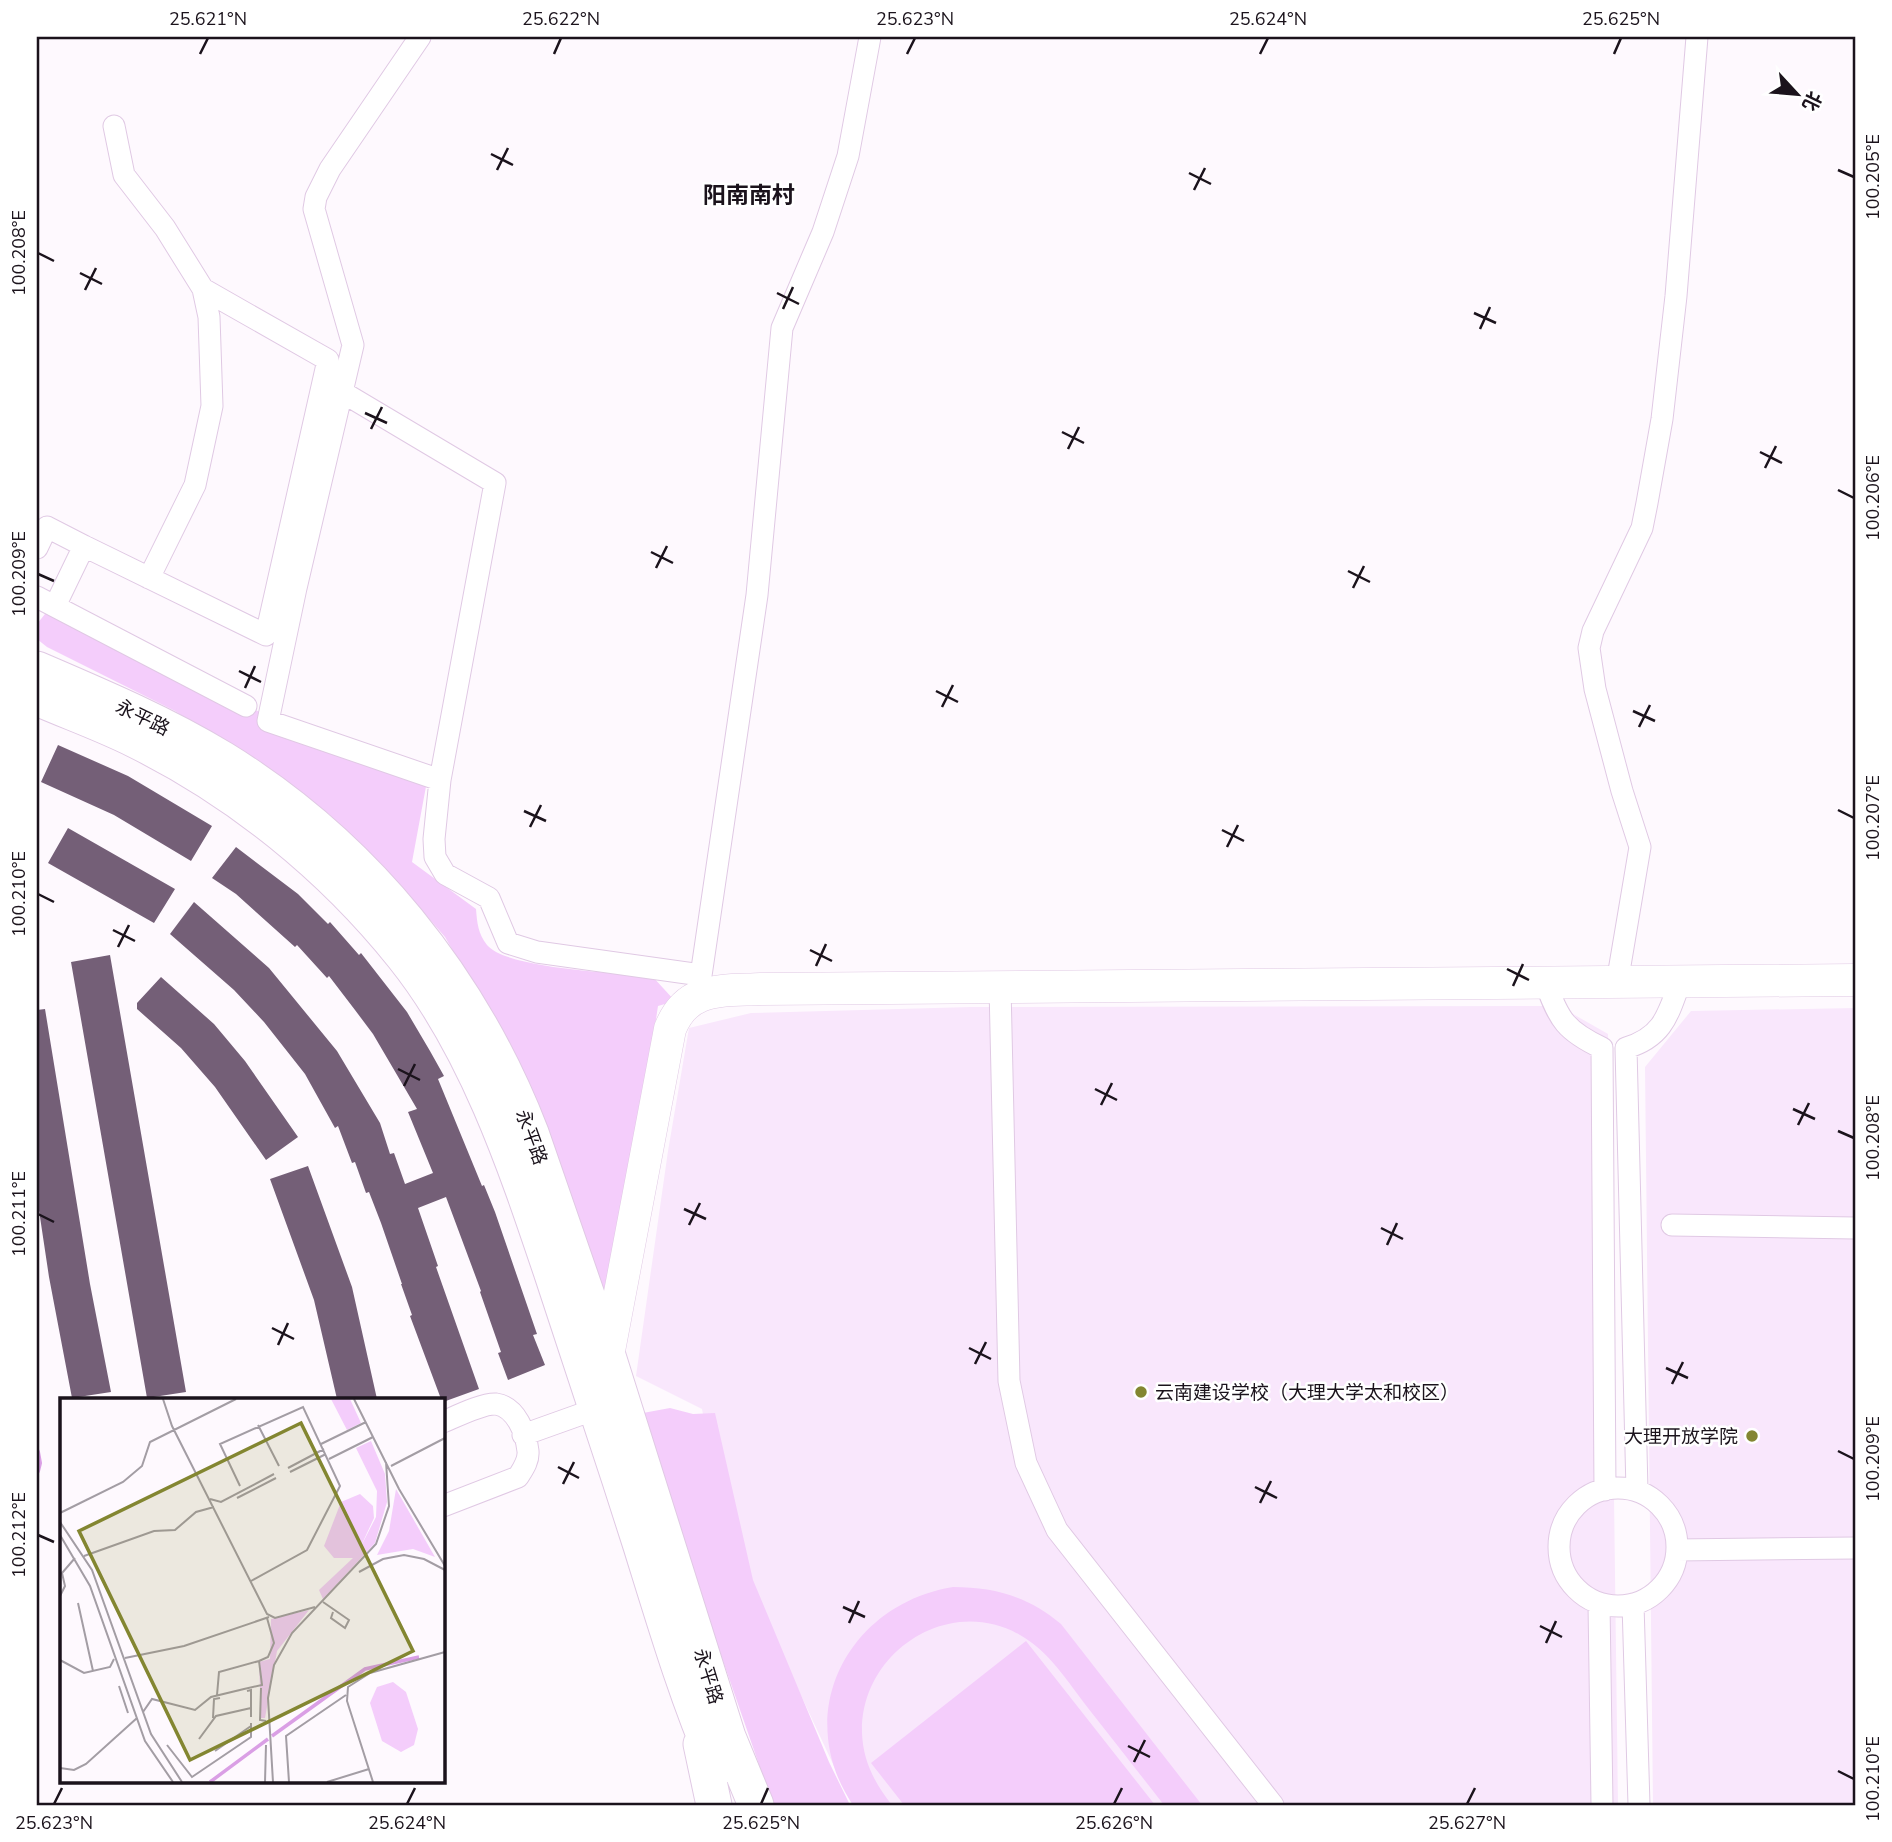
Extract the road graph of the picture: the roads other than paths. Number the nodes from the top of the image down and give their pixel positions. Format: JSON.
{"nodes":[{"id":1,"x":420,"y":37,"type":"edge"},
{"id":2,"x":870,"y":37,"type":"edge"},
{"id":3,"x":1697,"y":37,"type":"edge"},
{"id":4,"x":114,"y":126,"type":"dead end"},
{"id":5,"x":203,"y":289,"type":"junction"},
{"id":6,"x":342,"y":392,"type":"junction"},
{"id":7,"x":42,"y":524,"type":"edge"},
{"id":8,"x":84,"y":546,"type":"junction"},
{"id":9,"x":37,"y":548,"type":"edge"},
{"id":10,"x":149,"y":578,"type":"junction"},
{"id":11,"x":46,"y":601,"type":"edge"},
{"id":12,"x":37,"y":653,"type":"edge"},
{"id":13,"x":37,"y":670,"type":"edge"},
{"id":14,"x":83,"y":689,"type":"junction"},
{"id":15,"x":37,"y":698,"type":"edge"},
{"id":16,"x":246,"y":706,"type":"dead end"},
{"id":17,"x":440,"y":780,"type":"junction"},
{"id":18,"x":1855,"y":980,"type":"edge"},
{"id":19,"x":1680,"y":982,"type":"junction"},
{"id":20,"x":1617,"y":983,"type":"junction"},
{"id":21,"x":1546,"y":984,"type":"junction"},
{"id":22,"x":699,"y":985,"type":"junction"},
{"id":23,"x":1000,"y":987,"type":"junction"},
{"id":24,"x":1672,"y":1225,"type":"dead end"},
{"id":25,"x":1855,"y":1228,"type":"edge"},
{"id":26,"x":608,"y":1356,"type":"junction"},
{"id":27,"x":609,"y":1404,"type":"junction"},
{"id":28,"x":444,"y":1422,"type":"edge"},
{"id":29,"x":523,"y":1434,"type":"junction"},
{"id":30,"x":1605,"y":1490,"type":"junction"},
{"id":31,"x":1637,"y":1490,"type":"junction"},
{"id":32,"x":444,"y":1506,"type":"edge"},
{"id":33,"x":1855,"y":1548,"type":"edge"},
{"id":34,"x":1677,"y":1550,"type":"junction"},
{"id":35,"x":1599,"y":1604,"type":"junction"},
{"id":36,"x":1633,"y":1604,"type":"junction"},
{"id":37,"x":694,"y":1713,"type":"junction"},
{"id":38,"x":745,"y":1799,"type":"edge"},
{"id":39,"x":714,"y":1805,"type":"edge"},
{"id":40,"x":1273,"y":1805,"type":"edge"},
{"id":41,"x":1602,"y":1805,"type":"edge"},
{"id":42,"x":1639,"y":1805,"type":"edge"}],
"edges":[{"from":1,"to":6,"type":"street"},
{"from":2,"to":22,"type":"street"},
{"from":3,"to":20,"type":"street"},
{"from":4,"to":5,"type":"street"},
{"from":5,"to":10,"type":"street"},
{"from":5,"to":10,"type":"street"},
{"from":6,"to":17,"type":"street"},
{"from":6,"to":17,"type":"street"},
{"from":7,"to":8,"type":"street"},
{"from":7,"to":9,"type":"street"},
{"from":8,"to":10,"type":"street"},
{"from":8,"to":11,"type":"street"},
{"from":11,"to":16,"type":"street"},
{"from":12,"to":14,"type":"main road"},
{"from":13,"to":14,"type":"main road","name":"永平路"},
{"from":14,"to":26,"type":"main road","name":"永平路"},
{"from":15,"to":27,"type":"main road","name":"永平路"},
{"from":17,"to":22,"type":"street"},
{"from":18,"to":19,"type":"street"},
{"from":19,"to":20,"type":"street"},
{"from":19,"to":31,"type":"street"},
{"from":20,"to":21,"type":"street"},
{"from":21,"to":23,"type":"street"},
{"from":21,"to":30,"type":"street"},
{"from":22,"to":23,"type":"street"},
{"from":22,"to":26,"type":"street"},
{"from":23,"to":40,"type":"street"},
{"from":24,"to":25,"type":"street"},
{"from":26,"to":27,"type":"main road","name":"永平路"},
{"from":27,"to":29,"type":"street"},
{"from":27,"to":37,"type":"main road","name":"永平路"},
{"from":27,"to":38,"type":"main road","name":"永平路"},
{"from":28,"to":29,"type":"street"},
{"from":29,"to":32,"type":"street"},
{"from":30,"to":31,"type":"street"},
{"from":30,"to":35,"type":"street"},
{"from":31,"to":34,"type":"street"},
{"from":33,"to":34,"type":"street"},
{"from":34,"to":36,"type":"street"},
{"from":35,"to":36,"type":"street"},
{"from":35,"to":41,"type":"street"},
{"from":36,"to":42,"type":"street"},
{"from":37,"to":38,"type":"main road","name":"永平路"},
{"from":37,"to":39,"type":"main road"}]}
